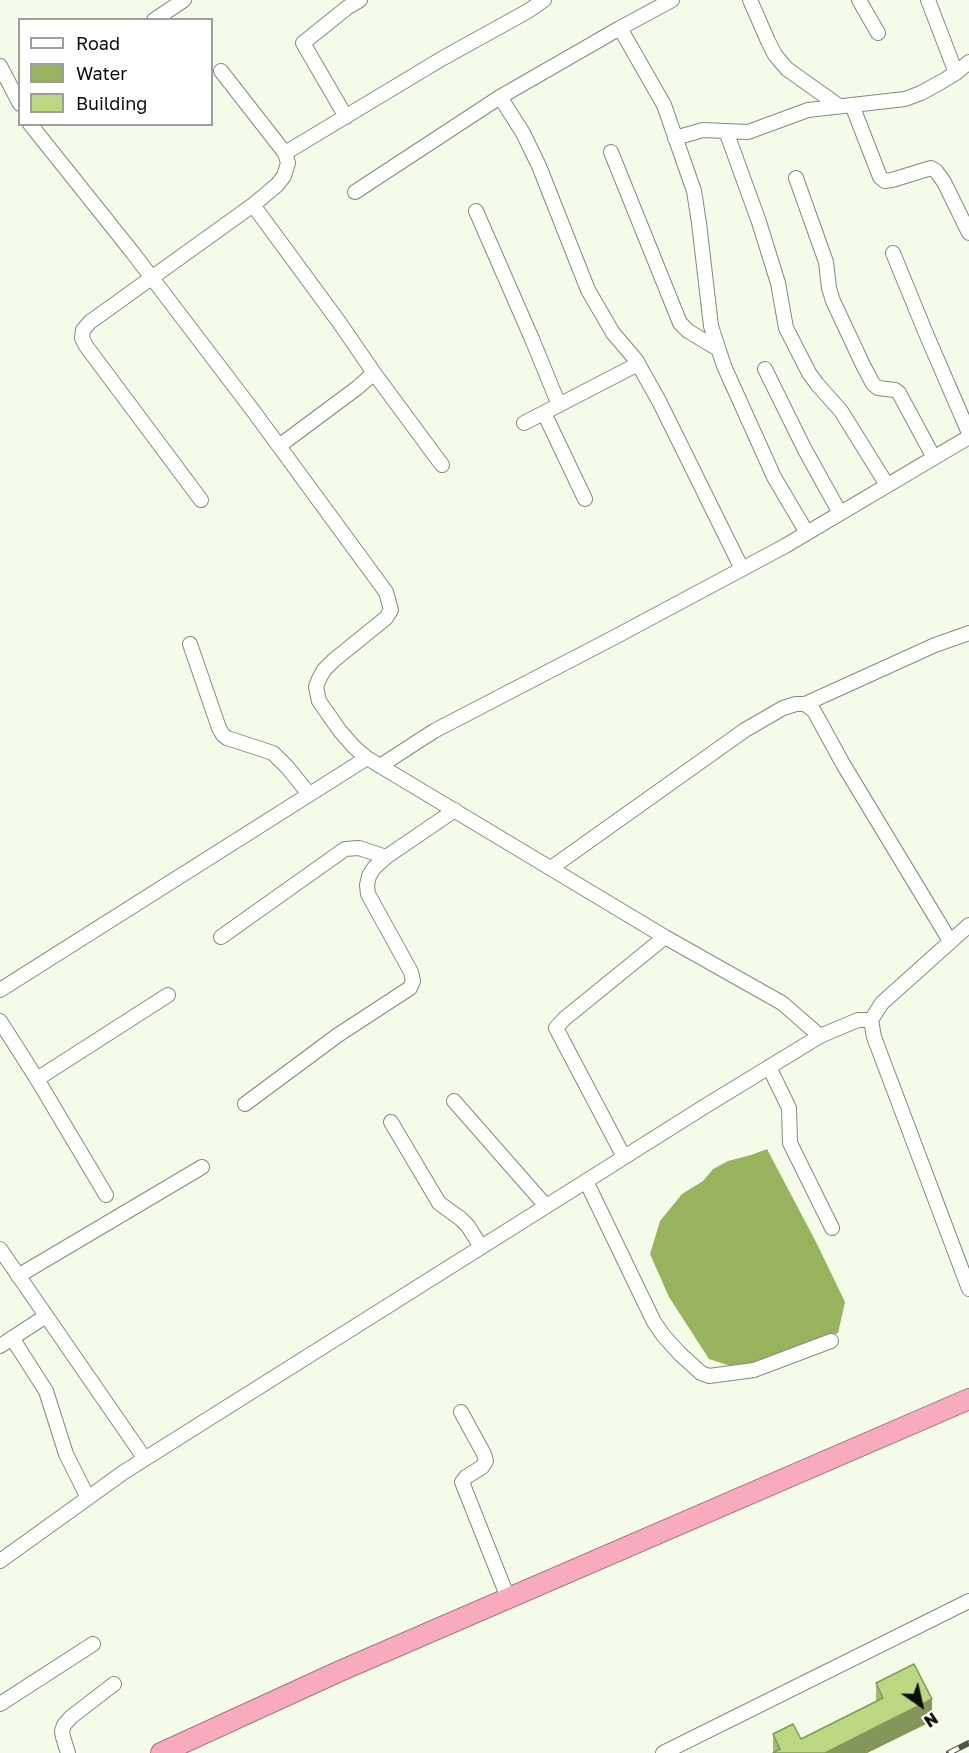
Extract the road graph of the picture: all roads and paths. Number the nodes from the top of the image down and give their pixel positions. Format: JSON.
{"nodes":[{"id":1,"x":184,"y":0,"type":"edge"},
{"id":2,"x":360,"y":0,"type":"edge"},
{"id":3,"x":543,"y":0,"type":"edge"},
{"id":4,"x":672,"y":0,"type":"edge"},
{"id":5,"x":750,"y":0,"type":"edge"},
{"id":6,"x":859,"y":0,"type":"edge"},
{"id":7,"x":928,"y":0,"type":"edge"},
{"id":8,"x":157,"y":18,"type":"edge"},
{"id":9,"x":620,"y":28,"type":"junction"},
{"id":10,"x":878,"y":33,"type":"dead end"},
{"id":11,"x":969,"y":62,"type":"edge"},
{"id":12,"x":0,"y":66,"type":"edge"},
{"id":13,"x":222,"y":71,"type":"dead end"},
{"id":14,"x":956,"y":73,"type":"junction"},
{"id":15,"x":14,"y":83,"type":"edge"},
{"id":16,"x":500,"y":97,"type":"junction"},
{"id":17,"x":845,"y":105,"type":"junction"},
{"id":18,"x":346,"y":117,"type":"junction"},
{"id":19,"x":32,"y":126,"type":"edge"},
{"id":20,"x":726,"y":132,"type":"junction"},
{"id":21,"x":675,"y":138,"type":"junction"},
{"id":22,"x":611,"y":152,"type":"dead end"},
{"id":23,"x":285,"y":153,"type":"junction"},
{"id":24,"x":796,"y":178,"type":"dead end"},
{"id":25,"x":356,"y":192,"type":"dead end"},
{"id":26,"x":253,"y":205,"type":"junction"},
{"id":27,"x":476,"y":211,"type":"dead end"},
{"id":28,"x":969,"y":233,"type":"edge"},
{"id":29,"x":893,"y":253,"type":"dead end"},
{"id":30,"x":151,"y":277,"type":"junction"},
{"id":31,"x":718,"y":349,"type":"junction"},
{"id":32,"x":638,"y":364,"type":"junction"},
{"id":33,"x":765,"y":369,"type":"dead end"},
{"id":34,"x":374,"y":373,"type":"junction"},
{"id":35,"x":559,"y":405,"type":"junction"},
{"id":36,"x":544,"y":413,"type":"junction"},
{"id":37,"x":524,"y":423,"type":"dead end"},
{"id":38,"x":969,"y":435,"type":"edge"},
{"id":39,"x":279,"y":446,"type":"junction"},
{"id":40,"x":934,"y":458,"type":"junction"},
{"id":41,"x":442,"y":465,"type":"dead end"},
{"id":42,"x":887,"y":486,"type":"junction"},
{"id":43,"x":585,"y":499,"type":"dead end"},
{"id":44,"x":201,"y":500,"type":"dead end"},
{"id":45,"x":840,"y":513,"type":"junction"},
{"id":46,"x":807,"y":533,"type":"junction"},
{"id":47,"x":742,"y":569,"type":"junction"},
{"id":48,"x":969,"y":633,"type":"edge"},
{"id":49,"x":190,"y":644,"type":"dead end"},
{"id":50,"x":805,"y":704,"type":"junction"},
{"id":51,"x":367,"y":758,"type":"junction"},
{"id":52,"x":380,"y":766,"type":"junction"},
{"id":53,"x":309,"y":794,"type":"junction"},
{"id":54,"x":455,"y":810,"type":"junction"},
{"id":55,"x":386,"y":857,"type":"junction"},
{"id":56,"x":551,"y":868,"type":"junction"},
{"id":57,"x":969,"y":924,"type":"edge"},
{"id":58,"x":221,"y":937,"type":"dead end"},
{"id":59,"x":665,"y":937,"type":"junction"},
{"id":60,"x":950,"y":941,"type":"junction"},
{"id":61,"x":0,"y":990,"type":"edge"},
{"id":62,"x":168,"y":995,"type":"dead end"},
{"id":63,"x":871,"y":1020,"type":"junction"},
{"id":64,"x":0,"y":1021,"type":"edge"},
{"id":65,"x":820,"y":1036,"type":"junction"},
{"id":66,"x":770,"y":1067,"type":"junction"},
{"id":67,"x":37,"y":1079,"type":"junction"},
{"id":68,"x":454,"y":1101,"type":"dead end"},
{"id":69,"x":245,"y":1104,"type":"dead end"},
{"id":70,"x":391,"y":1122,"type":"dead end"},
{"id":71,"x":624,"y":1157,"type":"junction"},
{"id":72,"x":202,"y":1167,"type":"dead end"},
{"id":73,"x":586,"y":1181,"type":"junction"},
{"id":74,"x":106,"y":1195,"type":"dead end"},
{"id":75,"x":546,"y":1206,"type":"junction"},
{"id":76,"x":832,"y":1228,"type":"dead end"},
{"id":77,"x":481,"y":1247,"type":"junction"},
{"id":78,"x":0,"y":1249,"type":"edge"},
{"id":79,"x":18,"y":1276,"type":"junction"},
{"id":80,"x":969,"y":1289,"type":"edge"},
{"id":81,"x":46,"y":1316,"type":"junction"},
{"id":82,"x":12,"y":1338,"type":"junction"},
{"id":83,"x":831,"y":1341,"type":"dead end"},
{"id":84,"x":0,"y":1346,"type":"edge"},
{"id":85,"x":969,"y":1399,"type":"edge"},
{"id":86,"x":461,"y":1412,"type":"dead end"},
{"id":87,"x":145,"y":1459,"type":"junction"},
{"id":88,"x":88,"y":1498,"type":"junction"},
{"id":89,"x":0,"y":1561,"type":"edge"},
{"id":90,"x":508,"y":1598,"type":"junction"},
{"id":91,"x":969,"y":1601,"type":"edge"},
{"id":92,"x":93,"y":1644,"type":"dead end"},
{"id":93,"x":114,"y":1684,"type":"dead end"},
{"id":94,"x":0,"y":1704,"type":"edge"},
{"id":95,"x":68,"y":1753,"type":"edge"},
{"id":96,"x":161,"y":1753,"type":"edge"},
{"id":97,"x":663,"y":1753,"type":"edge"}],
"edges":[{"from":1,"to":8,"type":"street"},
{"from":2,"to":18,"type":"street"},
{"from":3,"to":18,"type":"street"},
{"from":4,"to":9,"type":"street"},
{"from":5,"to":17,"type":"street"},
{"from":6,"to":10,"type":"street"},
{"from":7,"to":14,"type":"street"},
{"from":9,"to":16,"type":"street"},
{"from":9,"to":21,"type":"street"},
{"from":11,"to":14,"type":"street"},
{"from":12,"to":15,"type":"street"},
{"from":13,"to":23,"type":"street"},
{"from":14,"to":17,"type":"street"},
{"from":16,"to":25,"type":"street"},
{"from":16,"to":32,"type":"street"},
{"from":17,"to":20,"type":"street"},
{"from":17,"to":28,"type":"street"},
{"from":18,"to":23,"type":"street"},
{"from":19,"to":30,"type":"street"},
{"from":20,"to":21,"type":"street"},
{"from":20,"to":42,"type":"street"},
{"from":21,"to":31,"type":"street"},
{"from":22,"to":31,"type":"street"},
{"from":23,"to":26,"type":"street"},
{"from":24,"to":40,"type":"street"},
{"from":26,"to":30,"type":"street"},
{"from":26,"to":34,"type":"street"},
{"from":27,"to":35,"type":"street"},
{"from":29,"to":38,"type":"street"},
{"from":30,"to":39,"type":"street"},
{"from":30,"to":44,"type":"street"},
{"from":31,"to":46,"type":"street"},
{"from":32,"to":35,"type":"street"},
{"from":32,"to":47,"type":"street"},
{"from":33,"to":45,"type":"street"},
{"from":34,"to":39,"type":"street"},
{"from":34,"to":41,"type":"street"},
{"from":35,"to":36,"type":"street"},
{"from":36,"to":37,"type":"street"},
{"from":36,"to":43,"type":"street"},
{"from":38,"to":40,"type":"street"},
{"from":39,"to":51,"type":"street"},
{"from":40,"to":42,"type":"street"},
{"from":42,"to":45,"type":"street"},
{"from":45,"to":46,"type":"street"},
{"from":46,"to":47,"type":"street"},
{"from":47,"to":52,"type":"street"},
{"from":48,"to":50,"type":"street"},
{"from":49,"to":53,"type":"street"},
{"from":50,"to":56,"type":"street"},
{"from":50,"to":60,"type":"street"},
{"from":51,"to":52,"type":"street"},
{"from":51,"to":53,"type":"street"},
{"from":52,"to":54,"type":"street"},
{"from":53,"to":61,"type":"street"},
{"from":54,"to":55,"type":"street"},
{"from":54,"to":56,"type":"street"},
{"from":55,"to":58,"type":"street"},
{"from":55,"to":69,"type":"street"},
{"from":56,"to":59,"type":"street"},
{"from":57,"to":60,"type":"street"},
{"from":59,"to":65,"type":"street"},
{"from":59,"to":71,"type":"street"},
{"from":60,"to":63,"type":"street"},
{"from":62,"to":67,"type":"street"},
{"from":63,"to":65,"type":"street"},
{"from":63,"to":80,"type":"street"},
{"from":64,"to":67,"type":"street"},
{"from":65,"to":66,"type":"street"},
{"from":66,"to":71,"type":"street"},
{"from":66,"to":76,"type":"street"},
{"from":67,"to":74,"type":"street"},
{"from":68,"to":75,"type":"street"},
{"from":70,"to":77,"type":"street"},
{"from":71,"to":73,"type":"street"},
{"from":72,"to":79,"type":"street"},
{"from":73,"to":75,"type":"street"},
{"from":73,"to":83,"type":"street"},
{"from":75,"to":77,"type":"street"},
{"from":77,"to":87,"type":"street"},
{"from":78,"to":79,"type":"street"},
{"from":79,"to":81,"type":"street"},
{"from":81,"to":82,"type":"street"},
{"from":81,"to":87,"type":"street"},
{"from":82,"to":84,"type":"street"},
{"from":82,"to":88,"type":"street"},
{"from":85,"to":90,"type":"highway"},
{"from":86,"to":90,"type":"street"},
{"from":87,"to":88,"type":"street"},
{"from":88,"to":89,"type":"street"},
{"from":90,"to":96,"type":"highway"},
{"from":91,"to":97,"type":"street"},
{"from":92,"to":94,"type":"street"},
{"from":93,"to":95,"type":"street"}]}
